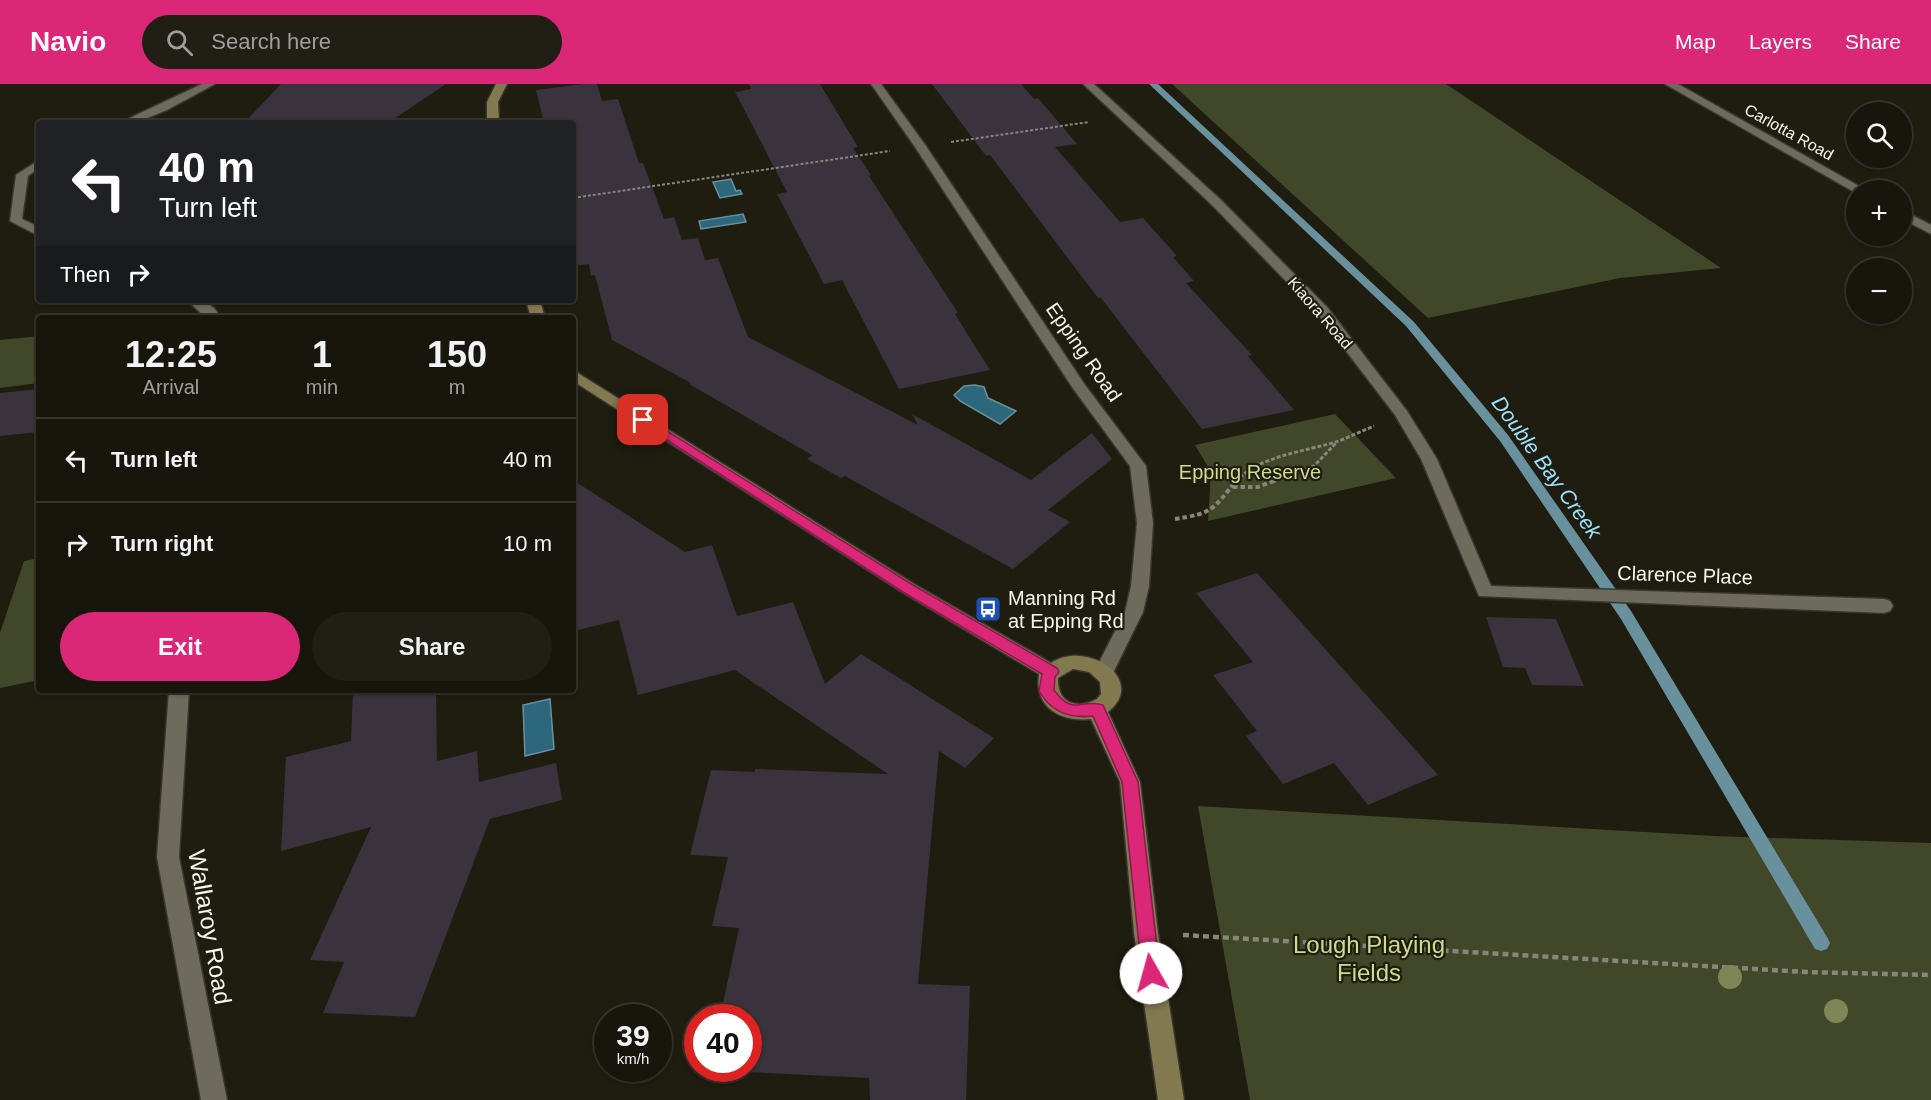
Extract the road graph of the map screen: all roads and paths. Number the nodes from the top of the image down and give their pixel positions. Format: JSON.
{"nodes":[{"id":1,"x":210,"y":84,"type":"edge"},
{"id":2,"x":502,"y":84,"type":"edge"},
{"id":3,"x":876,"y":84,"type":"edge"},
{"id":4,"x":1088,"y":84,"type":"edge"},
{"id":5,"x":1670,"y":84,"type":"edge"},
{"id":6,"x":1123,"y":117,"type":"junction"},
{"id":7,"x":133,"y":120,"type":"edge"},
{"id":8,"x":493,"y":120,"type":"edge"},
{"id":9,"x":920,"y":146,"type":"junction"},
{"id":10,"x":36,"y":165,"type":"edge"},
{"id":11,"x":1846,"y":182,"type":"edge"},
{"id":12,"x":576,"y":198,"type":"edge"},
{"id":13,"x":1912,"y":220,"type":"edge"},
{"id":14,"x":1931,"y":230,"type":"edge"},
{"id":15,"x":36,"y":231,"type":"edge"},
{"id":16,"x":198,"y":303,"type":"edge"},
{"id":17,"x":212,"y":315,"type":"edge"},
{"id":18,"x":576,"y":376,"type":"edge"},
{"id":19,"x":1402,"y":414,"type":"junction"},
{"id":20,"x":1338,"y":441,"type":"junction"},
{"id":21,"x":1232,"y":487,"type":"junction"},
{"id":22,"x":1145,"y":523,"type":"junction"},
{"id":23,"x":1485,"y":591,"type":"joint"},
{"id":24,"x":1884,"y":606,"type":"dead end"},
{"id":25,"x":1052,"y":672,"type":"junction"},
{"id":26,"x":1104,"y":672,"type":"junction"},
{"id":27,"x":178,"y":693,"type":"edge"},
{"id":28,"x":1097,"y":709,"type":"junction"},
{"id":29,"x":1146,"y":933,"type":"junction"},
{"id":30,"x":1931,"y":975,"type":"edge"},
{"id":31,"x":214,"y":1100,"type":"edge"},
{"id":32,"x":1171,"y":1100,"type":"edge"}],
"edges":[{"from":1,"to":7,"type":"street"},
{"from":2,"to":8,"type":"street"},
{"from":3,"to":9,"type":"street","name":"Epping Road"},
{"from":4,"to":6,"type":"street","name":"Kiaora Road"},
{"from":5,"to":11,"type":"street","name":"Carlotta Road"},
{"from":6,"to":9,"type":"path"},
{"from":6,"to":19,"type":"street","name":"Kiaora Road"},
{"from":9,"to":12,"type":"path"},
{"from":9,"to":22,"type":"street","name":"Epping Road"},
{"from":10,"to":15,"type":"street"},
{"from":13,"to":14,"type":"street"},
{"from":16,"to":17,"type":"street"},
{"from":18,"to":25,"type":"street"},
{"from":19,"to":20,"type":"path"},
{"from":19,"to":23,"type":"street","name":"Kiaora Road"},
{"from":20,"to":21,"type":"path"},
{"from":20,"to":21,"type":"path"},
{"from":21,"to":22,"type":"path"},
{"from":22,"to":26,"type":"street","name":"Epping Road"},
{"from":23,"to":24,"type":"street","name":"Clarence Place"},
{"from":25,"to":26,"type":"street"},
{"from":25,"to":28,"type":"street"},
{"from":26,"to":28,"type":"street"},
{"from":27,"to":31,"type":"street","name":"Wallaroy Road"},
{"from":28,"to":29,"type":"street"},
{"from":29,"to":30,"type":"path"},
{"from":29,"to":32,"type":"street"}]}
